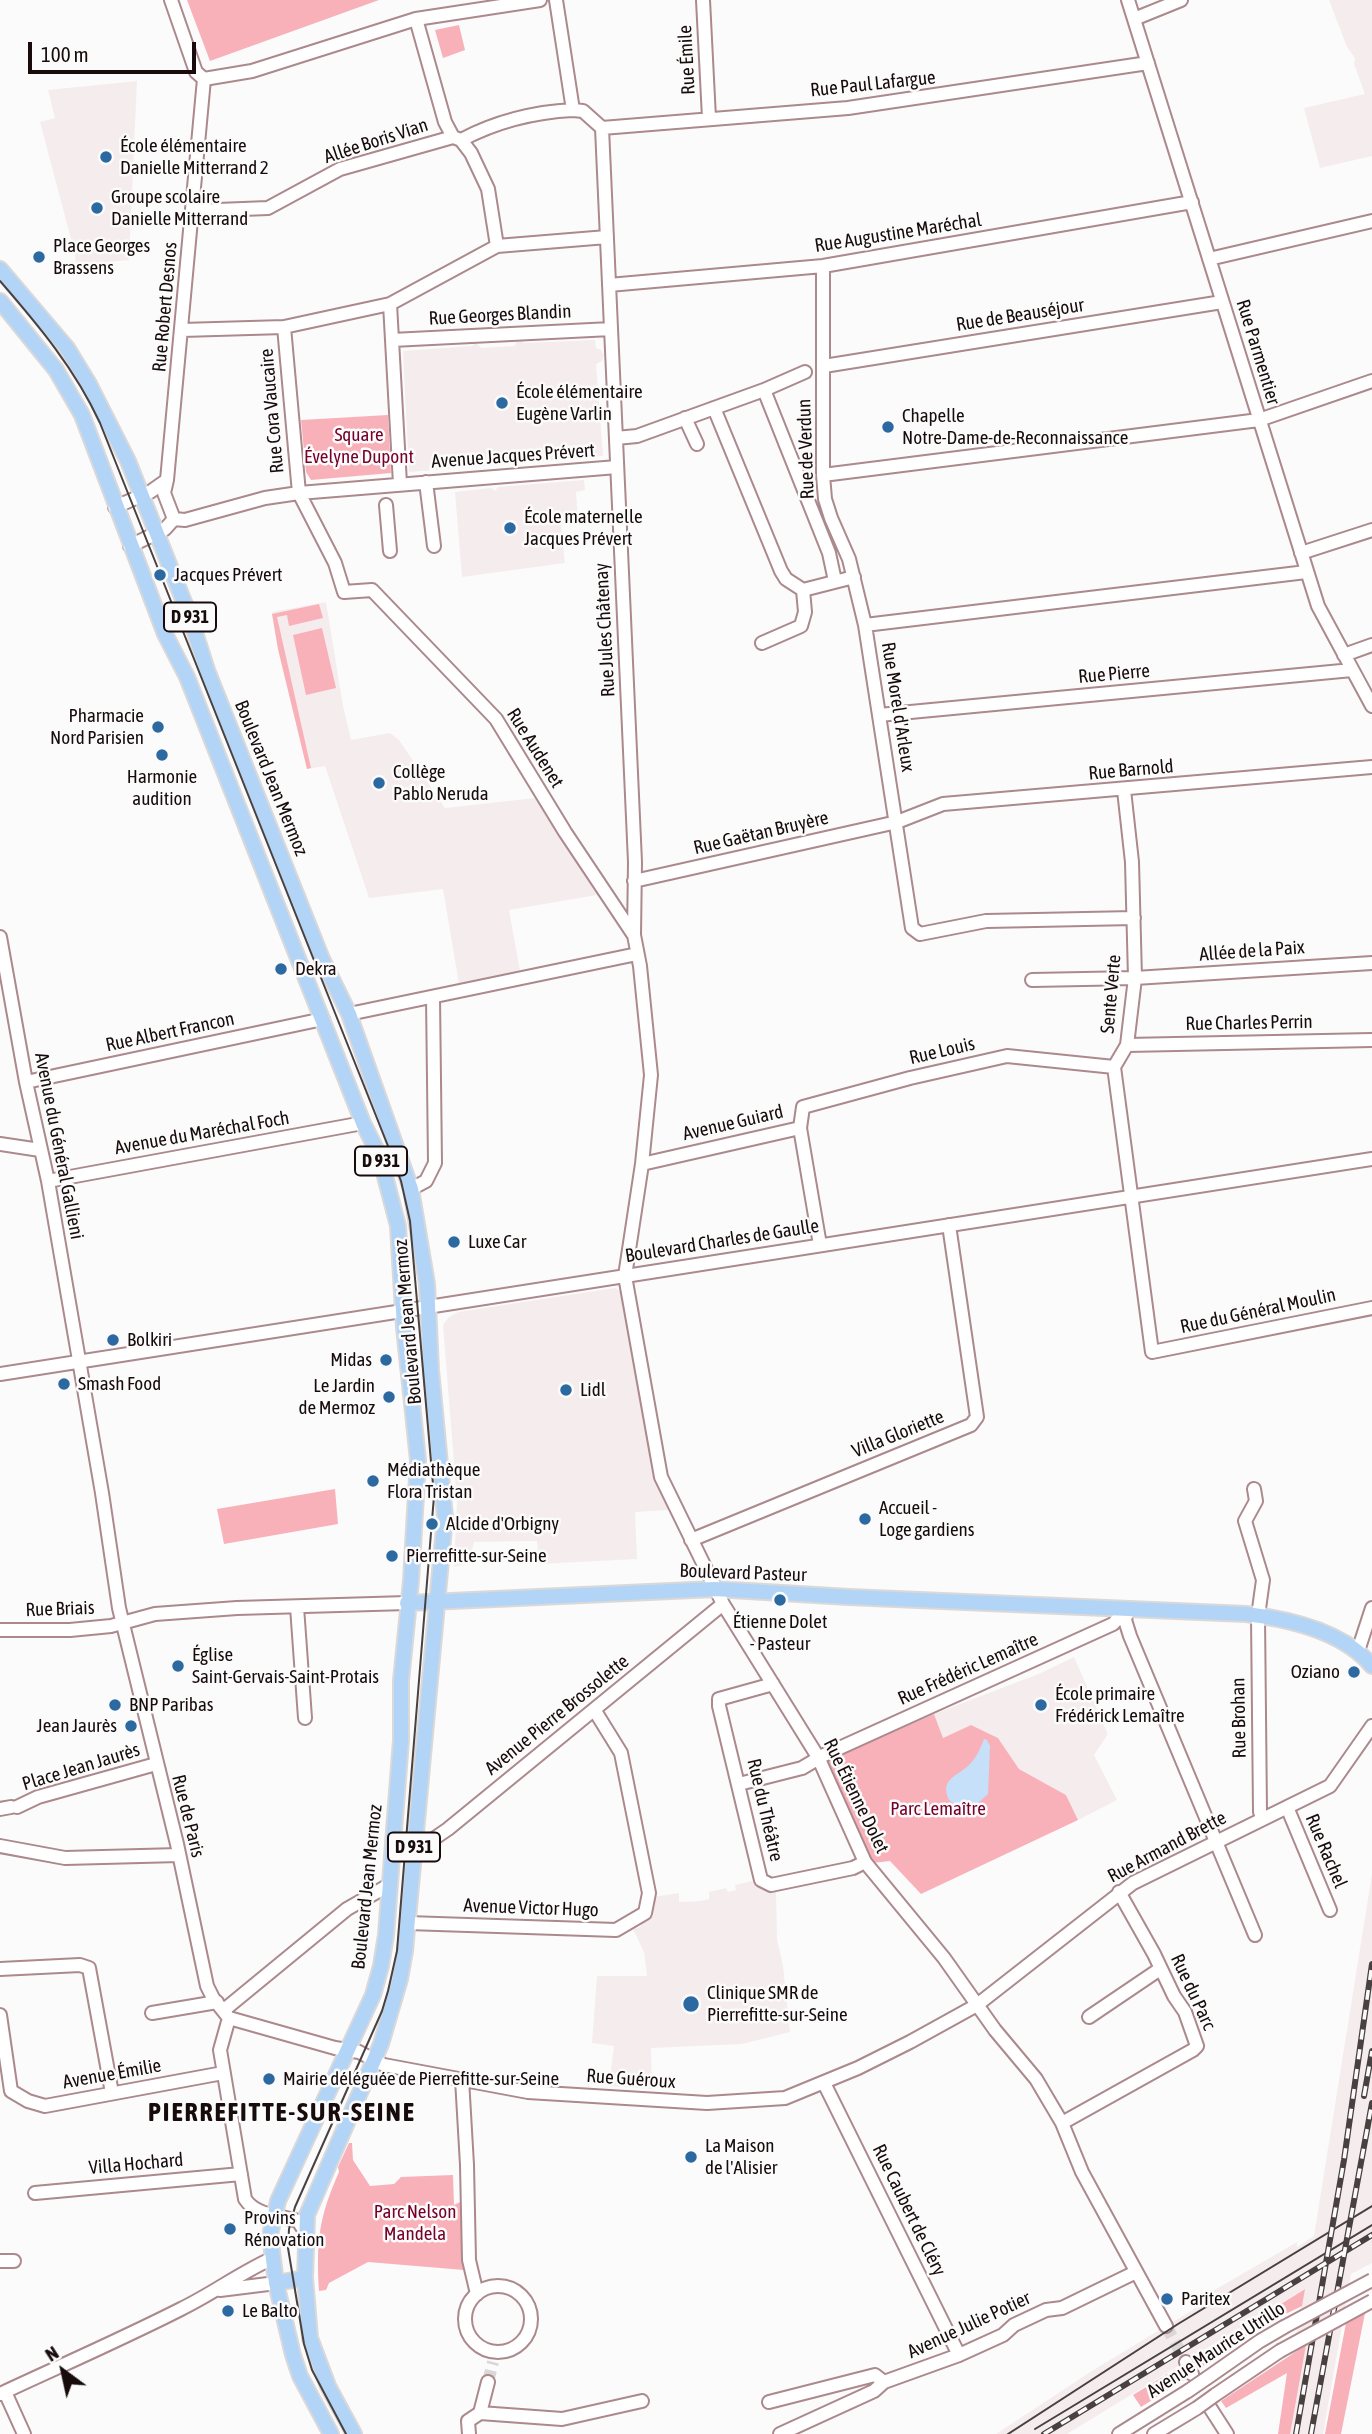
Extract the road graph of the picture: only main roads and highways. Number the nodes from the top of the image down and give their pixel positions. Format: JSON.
{"nodes":[{"id":1,"x":0,"y":269,"type":"edge"},
{"id":2,"x":0,"y":301,"type":"edge"},
{"id":3,"x":436,"y":1601,"type":"junction"},
{"id":4,"x":407,"y":1603,"type":"junction"},
{"id":5,"x":1372,"y":1666,"type":"edge"},
{"id":6,"x":305,"y":2278,"type":"junction"},
{"id":7,"x":276,"y":2283,"type":"junction"},
{"id":8,"x":331,"y":2434,"type":"edge"},
{"id":9,"x":355,"y":2434,"type":"edge"}],
"edges":[{"from":1,"to":3,"type":"main road","name":"Boulevard Jean Mermoz","number":"D 931"},
{"from":2,"to":4,"type":"main road","name":"Boulevard Jean Mermoz","number":"D 931"},
{"from":3,"to":4,"type":"main road","name":"Boulevard Pasteur"},
{"from":3,"to":5,"type":"main road","name":"Boulevard Pasteur"},
{"from":3,"to":6,"type":"main road","name":"Boulevard Jean Mermoz","number":"D 931"},
{"from":4,"to":7,"type":"main road","name":"Boulevard Jean Mermoz","number":"D 931"},
{"from":6,"to":7,"type":"main road"},
{"from":6,"to":9,"type":"main road","number":"D 931"},
{"from":7,"to":8,"type":"main road","number":"D 931"}]}
